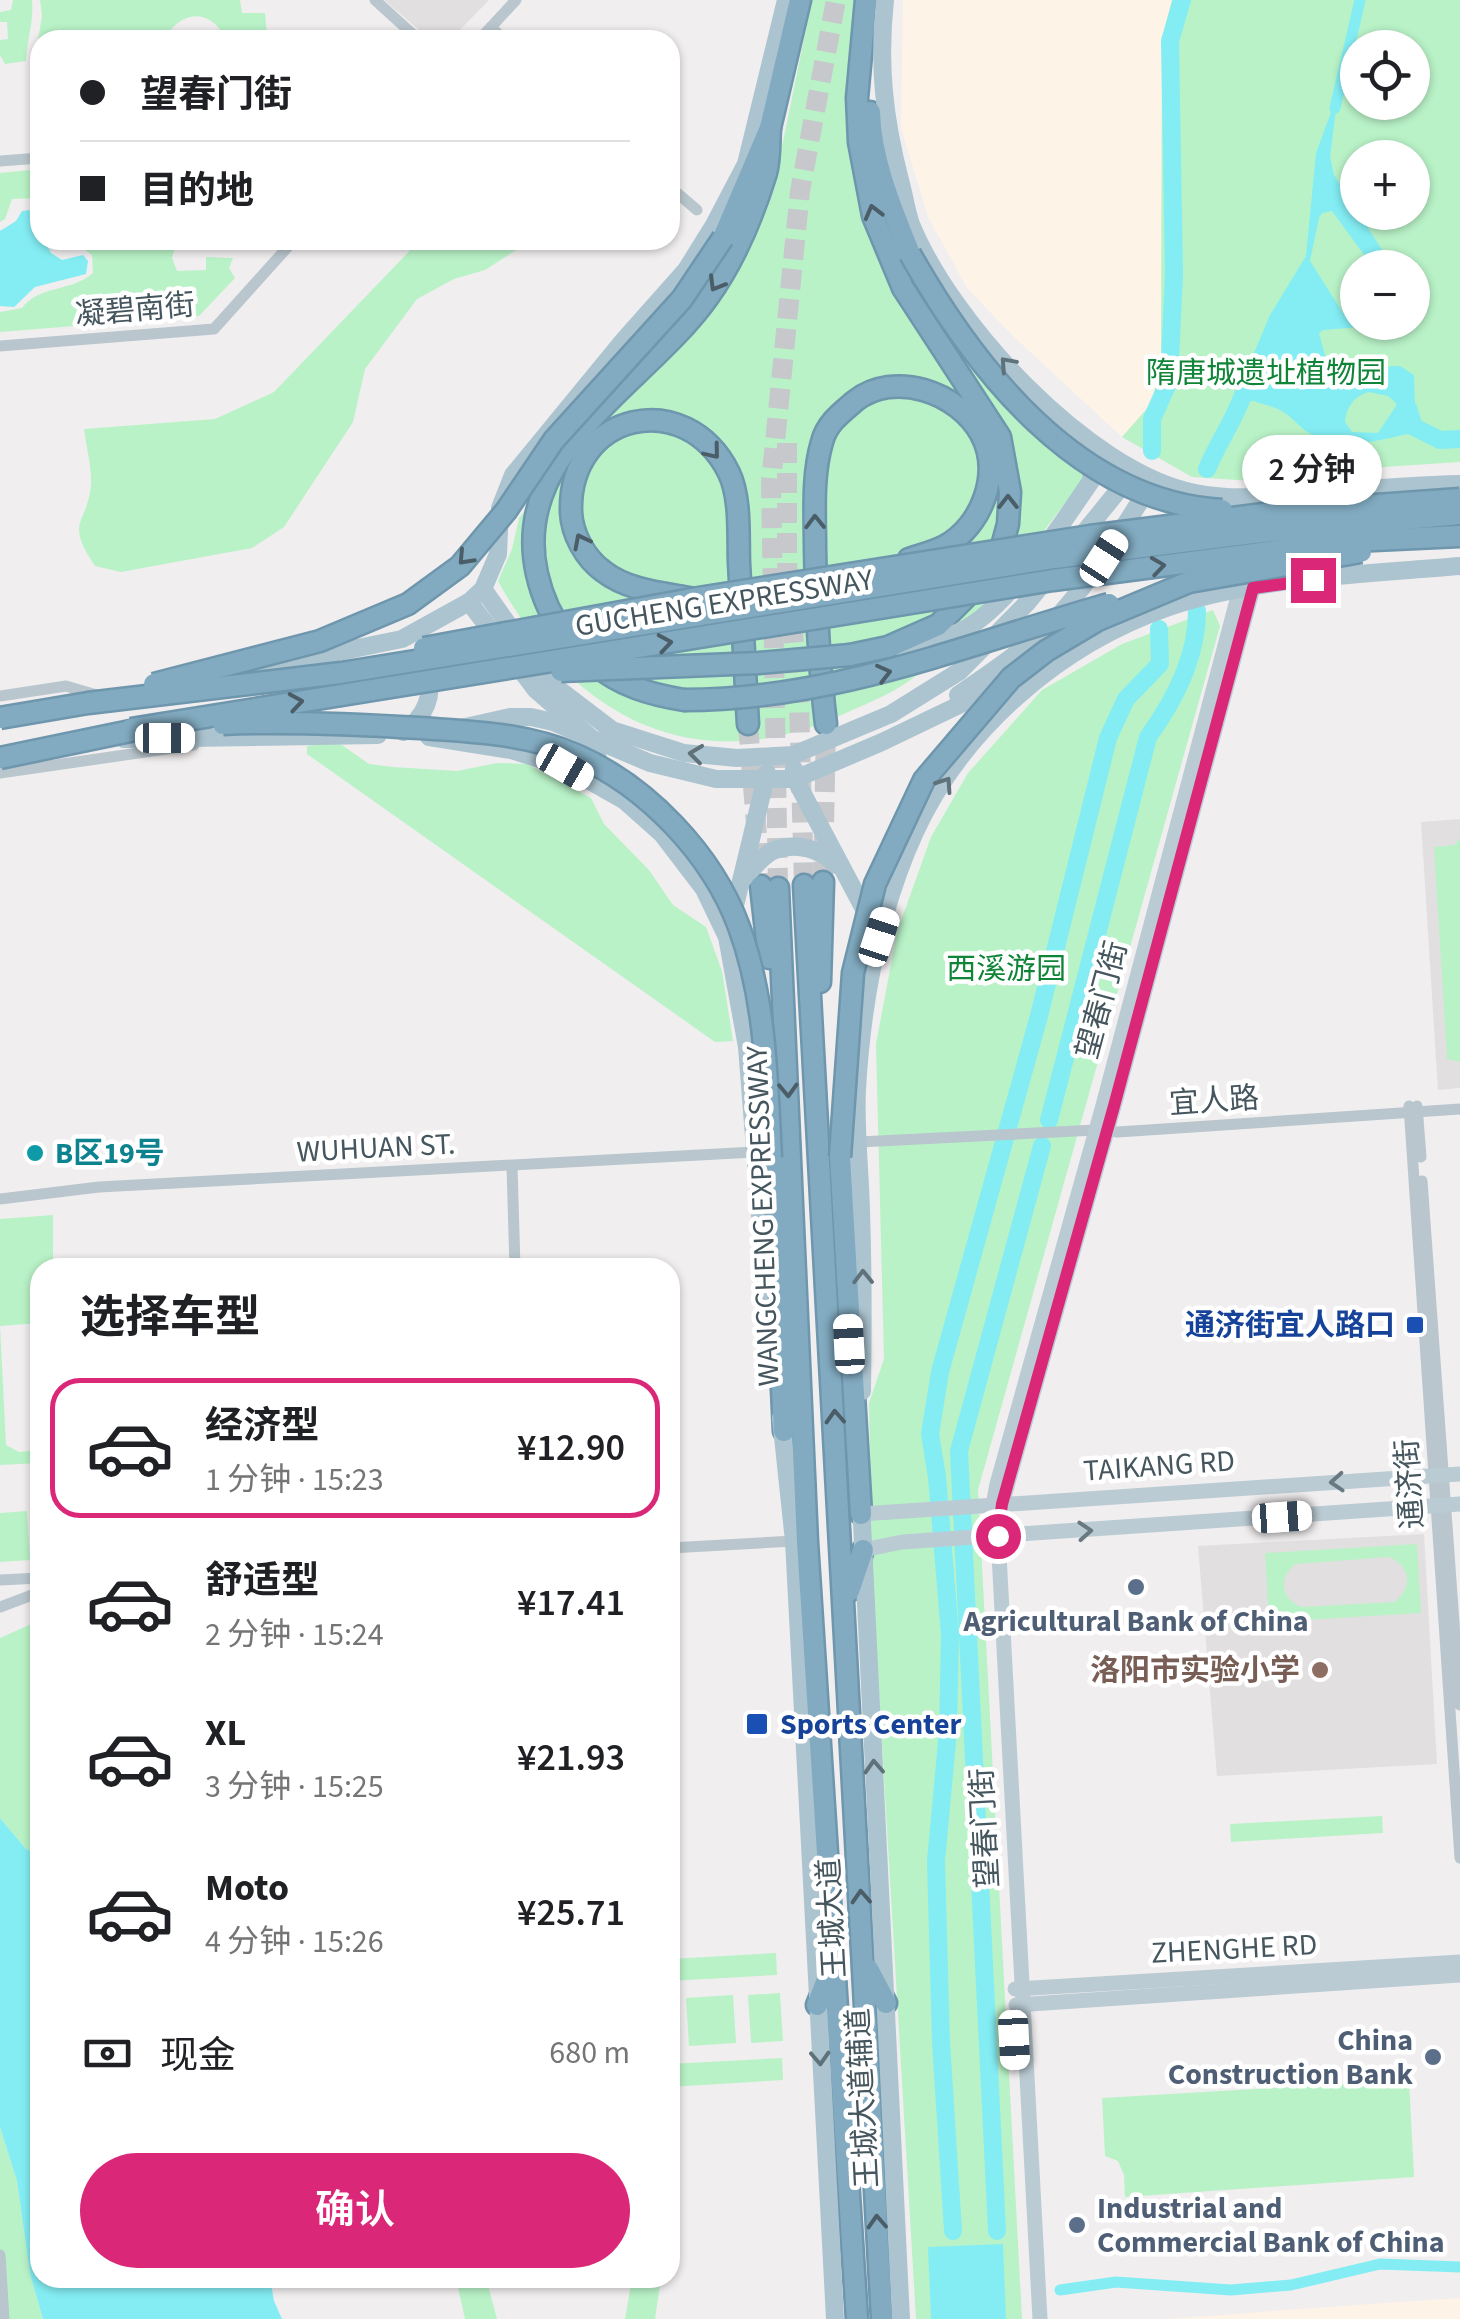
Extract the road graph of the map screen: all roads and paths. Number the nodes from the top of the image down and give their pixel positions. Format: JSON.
{"nodes":[{"id":1,"x":375,"y":0,"type":"edge"},
{"id":2,"x":516,"y":0,"type":"edge"},
{"id":3,"x":786,"y":0,"type":"edge"},
{"id":4,"x":800,"y":0,"type":"edge"},
{"id":5,"x":866,"y":0,"type":"edge"},
{"id":6,"x":885,"y":0,"type":"edge"},
{"id":7,"x":491,"y":27,"type":"junction"},
{"id":8,"x":408,"y":30,"type":"edge"},
{"id":9,"x":488,"y":30,"type":"edge"},
{"id":10,"x":494,"y":30,"type":"edge"},
{"id":11,"x":770,"y":128,"type":"junction"},
{"id":12,"x":30,"y":159,"type":"edge"},
{"id":13,"x":0,"y":161,"type":"edge"},
{"id":14,"x":680,"y":196,"type":"edge"},
{"id":15,"x":697,"y":210,"type":"dead end"},
{"id":16,"x":285,"y":250,"type":"edge"},
{"id":17,"x":0,"y":346,"type":"edge"},
{"id":18,"x":1077,"y":432,"type":"junction"},
{"id":19,"x":1133,"y":472,"type":"junction"},
{"id":20,"x":1154,"y":480,"type":"junction"},
{"id":21,"x":1460,"y":484,"type":"edge"},
{"id":22,"x":1460,"y":499,"type":"edge"},
{"id":23,"x":1279,"y":512,"type":"junction"},
{"id":24,"x":1460,"y":514,"type":"edge"},
{"id":25,"x":1453,"y":537,"type":"edge"},
{"id":26,"x":1460,"y":566,"type":"edge"},
{"id":27,"x":878,"y":570,"type":"junction"},
{"id":28,"x":1189,"y":582,"type":"junction"},
{"id":29,"x":1246,"y":588,"type":"junction"},
{"id":30,"x":476,"y":596,"type":"junction"},
{"id":31,"x":692,"y":599,"type":"junction"},
{"id":32,"x":402,"y":639,"type":"junction"},
{"id":33,"x":888,"y":647,"type":"junction"},
{"id":34,"x":1076,"y":649,"type":"junction"},
{"id":35,"x":341,"y":673,"type":"junction"},
{"id":36,"x":464,"y":674,"type":"junction"},
{"id":37,"x":0,"y":696,"type":"edge"},
{"id":38,"x":94,"y":700,"type":"junction"},
{"id":39,"x":0,"y":713,"type":"edge"},
{"id":40,"x":748,"y":724,"type":"tunnel mouth"},
{"id":41,"x":826,"y":724,"type":"tunnel mouth"},
{"id":42,"x":915,"y":724,"type":"junction"},
{"id":43,"x":131,"y":729,"type":"junction"},
{"id":44,"x":398,"y":736,"type":"junction"},
{"id":45,"x":589,"y":736,"type":"junction"},
{"id":46,"x":432,"y":738,"type":"junction"},
{"id":47,"x":236,"y":739,"type":"junction"},
{"id":48,"x":0,"y":754,"type":"edge"},
{"id":49,"x":793,"y":755,"type":"junction"},
{"id":50,"x":768,"y":758,"type":"junction"},
{"id":51,"x":0,"y":773,"type":"edge"},
{"id":52,"x":795,"y":778,"type":"junction"},
{"id":53,"x":767,"y":780,"type":"junction"},
{"id":54,"x":603,"y":788,"type":"junction"},
{"id":55,"x":843,"y":873,"type":"junction"},
{"id":56,"x":814,"y":884,"type":"tunnel mouth"},
{"id":57,"x":760,"y":885,"type":"junction"},
{"id":58,"x":879,"y":937,"type":"junction"},
{"id":59,"x":726,"y":938,"type":"junction"},
{"id":60,"x":1460,"y":1106,"type":"edge"},
{"id":61,"x":1414,"y":1109,"type":"junction"},
{"id":62,"x":1104,"y":1130,"type":"junction"},
{"id":63,"x":859,"y":1142,"type":"junction"},
{"id":64,"x":763,"y":1155,"type":"junction"},
{"id":65,"x":512,"y":1166,"type":"junction"},
{"id":66,"x":0,"y":1199,"type":"edge"},
{"id":67,"x":515,"y":1258,"type":"edge"},
{"id":68,"x":826,"y":1266,"type":"junction"},
{"id":69,"x":794,"y":1270,"type":"junction"},
{"id":70,"x":851,"y":1381,"type":"junction"},
{"id":71,"x":784,"y":1432,"type":"junction"},
{"id":72,"x":1446,"y":1475,"type":"edge"},
{"id":73,"x":997,"y":1505,"type":"junction"},
{"id":74,"x":1448,"y":1505,"type":"edge"},
{"id":75,"x":851,"y":1514,"type":"junction"},
{"id":76,"x":993,"y":1537,"type":"junction"},
{"id":77,"x":801,"y":1542,"type":"junction"},
{"id":78,"x":680,"y":1548,"type":"edge"},
{"id":79,"x":863,"y":1550,"type":"junction"},
{"id":80,"x":30,"y":1578,"type":"edge"},
{"id":81,"x":0,"y":1580,"type":"edge"},
{"id":82,"x":30,"y":1596,"type":"edge"},
{"id":83,"x":846,"y":1602,"type":"junction"},
{"id":84,"x":0,"y":1607,"type":"edge"},
{"id":85,"x":1460,"y":1705,"type":"edge"},
{"id":86,"x":1460,"y":1858,"type":"edge"},
{"id":87,"x":834,"y":1960,"type":"junction"},
{"id":88,"x":864,"y":1960,"type":"junction"},
{"id":89,"x":1460,"y":1962,"type":"edge"},
{"id":90,"x":1460,"y":1975,"type":"edge"},
{"id":91,"x":1017,"y":1997,"type":"junction"},
{"id":92,"x":886,"y":2002,"type":"junction"},
{"id":93,"x":817,"y":2005,"type":"junction"},
{"id":94,"x":0,"y":2255,"type":"edge"},
{"id":95,"x":4,"y":2319,"type":"edge"},
{"id":96,"x":835,"y":2319,"type":"edge"},
{"id":97,"x":857,"y":2319,"type":"edge"},
{"id":98,"x":882,"y":2319,"type":"edge"},
{"id":99,"x":901,"y":2319,"type":"edge"},
{"id":100,"x":1030,"y":2319,"type":"edge"},
{"id":101,"x":1040,"y":2319,"type":"edge"}],
"edges":[{"from":1,"to":8,"type":"street"},
{"from":2,"to":7,"type":"street"},
{"from":3,"to":30,"type":"main road"},
{"from":4,"to":11,"type":"highway"},
{"from":5,"to":23,"type":"highway","bridge":true},
{"from":33,"to":5,"type":"highway","one_way":true},
{"from":18,"to":6,"type":"main road","one_way":true},
{"from":7,"to":9,"type":"street"},
{"from":7,"to":10,"type":"street"},
{"from":11,"to":28,"type":"highway","one_way":true,"bridge":true},
{"from":11,"to":38,"type":"highway","one_way":true,"bridge":true},
{"from":12,"to":13,"type":"street"},
{"from":14,"to":15,"type":"street"},
{"from":16,"to":17,"type":"street","name":"凝碧南街"},
{"from":18,"to":19,"type":"main road"},
{"from":18,"to":33,"type":"main road"},
{"from":19,"to":20,"type":"main road"},
{"from":19,"to":49,"type":"main road"},
{"from":20,"to":21,"type":"main road"},
{"from":20,"to":42,"type":"main road"},
{"from":22,"to":23,"type":"highway","bridge":true},
{"from":23,"to":27,"type":"highway","bridge":true},
{"from":24,"to":35,"type":"highway","name":"GUCHENG EXPRESSWAY","bridge":true},
{"from":25,"to":28,"type":"highway","bridge":true},
{"from":36,"to":25,"type":"highway","name":"GUCHENG EXPRESSWAY","one_way":true,"bridge":true},
{"from":26,"to":29,"type":"main road"},
{"from":27,"to":31,"type":"highway","bridge":true},
{"from":41,"to":27,"type":"highway","one_way":true,"bridge":true},
{"from":28,"to":70,"type":"highway","bridge":true},
{"from":29,"to":34,"type":"main road"},
{"from":29,"to":62,"type":"street","name":"望春门街"},
{"from":30,"to":32,"type":"main road"},
{"from":30,"to":45,"type":"main road"},
{"from":50,"to":30,"type":"main road","one_way":true},
{"from":31,"to":35,"type":"highway","bridge":true},
{"from":31,"to":40,"type":"highway","one_way":true},
{"from":32,"to":38,"type":"main road"},
{"from":32,"to":44,"type":"main road"},
{"from":33,"to":36,"type":"highway","bridge":true},
{"from":34,"to":42,"type":"main road"},
{"from":58,"to":34,"type":"main road","name":"王城大道辅道","one_way":true},
{"from":35,"to":38,"type":"highway","name":"GUCHENG EXPRESSWAY","bridge":true},
{"from":43,"to":36,"type":"highway","name":"GUCHENG EXPRESSWAY","one_way":true,"bridge":true},
{"from":37,"to":38,"type":"street"},
{"from":38,"to":39,"type":"highway","bridge":true},
{"from":42,"to":52,"type":"main road"},
{"from":43,"to":48,"type":"highway","bridge":true},
{"from":43,"to":64,"type":"highway","bridge":true},
{"from":44,"to":46,"type":"main road"},
{"from":44,"to":47,"type":"main road"},
{"from":45,"to":46,"type":"main road"},
{"from":45,"to":53,"type":"main road"},
{"from":45,"to":54,"type":"main road"},
{"from":46,"to":54,"type":"main road"},
{"from":47,"to":48,"type":"main road"},
{"from":47,"to":51,"type":"street"},
{"from":49,"to":50,"type":"main road"},
{"from":49,"to":52,"type":"main road"},
{"from":50,"to":53,"type":"main road"},
{"from":52,"to":53,"type":"main road"},
{"from":52,"to":55,"type":"main road"},
{"from":53,"to":57,"type":"main road"},
{"from":54,"to":59,"type":"main road"},
{"from":55,"to":57,"type":"main road"},
{"from":55,"to":58,"type":"main road"},
{"from":56,"to":68,"type":"highway","name":"WANGCHENG EXPRESSWAY"},
{"from":57,"to":59,"type":"main road"},
{"from":57,"to":69,"type":"highway","name":"WANGCHENG EXPRESSWAY","one_way":true},
{"from":58,"to":63,"type":"main road","name":"王城大道辅道"},
{"from":59,"to":64,"type":"main road"},
{"from":60,"to":61,"type":"street","name":"宜人路"},
{"from":61,"to":62,"type":"street","name":"宜人路"},
{"from":61,"to":72,"type":"street","name":"通济街"},
{"from":62,"to":63,"type":"street","name":"宜人路"},
{"from":62,"to":73,"type":"street","name":"望春门街"},
{"from":75,"to":63,"type":"main road","name":"王城大道辅道","one_way":true},
{"from":64,"to":65,"type":"street","name":"WUHUAN ST."},
{"from":64,"to":71,"type":"highway"},
{"from":65,"to":66,"type":"street","name":"WUHUAN ST."},
{"from":65,"to":67,"type":"street"},
{"from":68,"to":70,"type":"highway"},
{"from":75,"to":68,"type":"highway","name":"WANGCHENG EXPRESSWAY","one_way":true},
{"from":69,"to":71,"type":"highway"},
{"from":69,"to":77,"type":"highway","name":"WANGCHENG EXPRESSWAY"},
{"from":70,"to":75,"type":"highway"},
{"from":71,"to":77,"type":"main road","name":"王城大道辅道"},
{"from":72,"to":73,"type":"street","name":"TAIKANG RD","one_way":true},
{"from":72,"to":74,"type":"street","name":"通济街"},
{"from":73,"to":75,"type":"street","name":"TAIKANG RD"},
{"from":73,"to":76,"type":"street","name":"望春门街"},
{"from":76,"to":74,"type":"street","name":"TAIKANG RD","one_way":true},
{"from":74,"to":85,"type":"street","name":"通济街"},
{"from":74,"to":86,"type":"street","name":"通济街"},
{"from":75,"to":79,"type":"main road","name":"王城大道辅道"},
{"from":75,"to":83,"type":"highway","name":"王城大道"},
{"from":76,"to":79,"type":"street","name":"TAIKANG RD"},
{"from":76,"to":91,"type":"street","name":"望春门街"},
{"from":77,"to":78,"type":"street"},
{"from":77,"to":87,"type":"highway","name":"王城大道"},
{"from":77,"to":93,"type":"main road","name":"王城大道辅道"},
{"from":79,"to":83,"type":"highway"},
{"from":92,"to":79,"type":"main road","name":"王城大道辅道","one_way":true},
{"from":80,"to":81,"type":"street"},
{"from":82,"to":84,"type":"street"},
{"from":88,"to":83,"type":"highway","name":"王城大道","one_way":true},
{"from":87,"to":93,"type":"highway"},
{"from":87,"to":97,"type":"highway","name":"王城大道"},
{"from":88,"to":92,"type":"highway"},
{"from":98,"to":88,"type":"highway","name":"王城大道","one_way":true},
{"from":89,"to":91,"type":"street","name":"ZHENGHE RD"},
{"from":90,"to":91,"type":"street","name":"ZHENGHE RD"},
{"from":91,"to":100,"type":"street","name":"望春门街"},
{"from":91,"to":101,"type":"street","name":"望春门街"},
{"from":92,"to":99,"type":"main road","name":"王城大道辅道"},
{"from":93,"to":96,"type":"main road","name":"王城大道辅道","one_way":true},
{"from":94,"to":95,"type":"street"}]}
